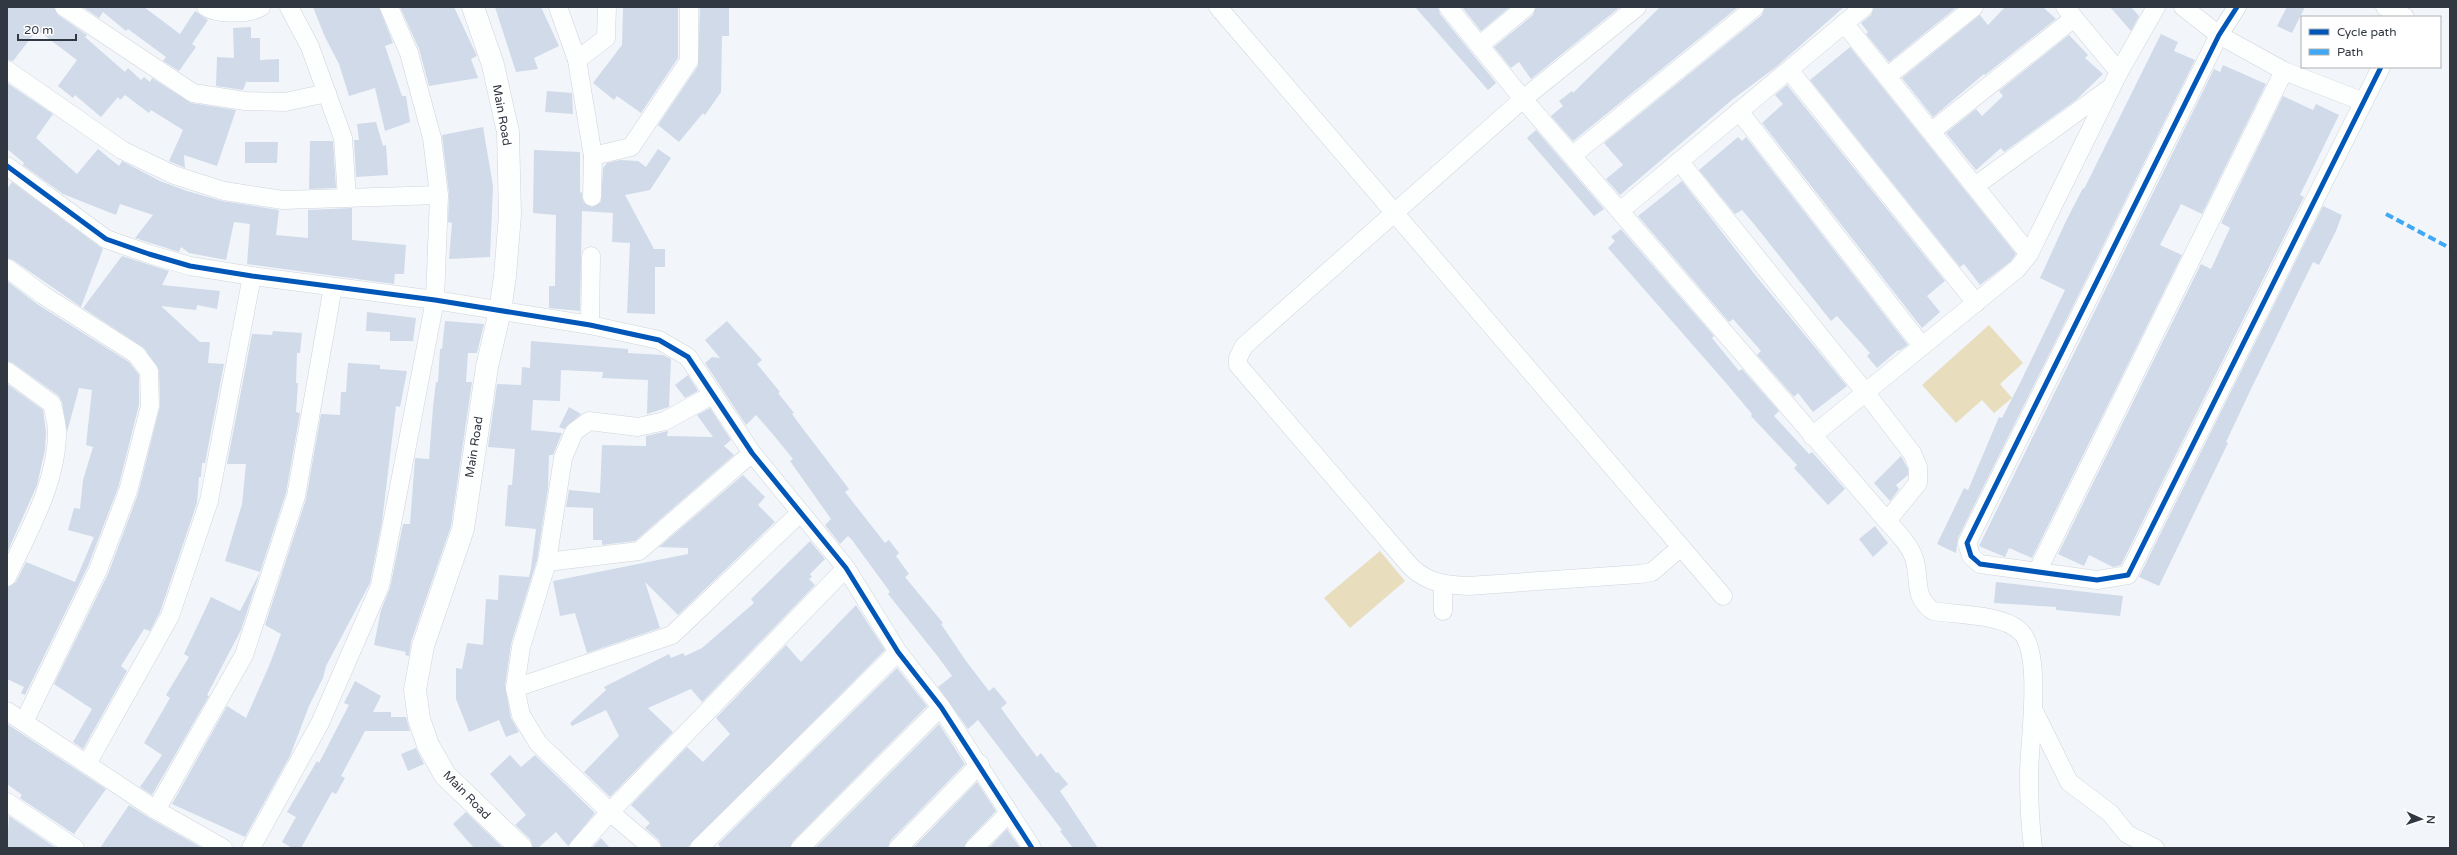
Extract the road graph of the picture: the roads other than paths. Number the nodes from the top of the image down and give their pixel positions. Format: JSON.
{"nodes":[{"id":1,"x":64,"y":7,"type":"edge"},
{"id":2,"x":206,"y":7,"type":"edge"},
{"id":3,"x":261,"y":7,"type":"edge"},
{"id":4,"x":289,"y":7,"type":"edge"},
{"id":5,"x":389,"y":7,"type":"edge"},
{"id":6,"x":472,"y":7,"type":"edge"},
{"id":7,"x":558,"y":7,"type":"edge"},
{"id":8,"x":607,"y":7,"type":"edge"},
{"id":9,"x":690,"y":7,"type":"edge"},
{"id":10,"x":1218,"y":7,"type":"edge"},
{"id":11,"x":1448,"y":7,"type":"edge"},
{"id":12,"x":1526,"y":7,"type":"edge"},
{"id":13,"x":1637,"y":7,"type":"edge"},
{"id":14,"x":1755,"y":7,"type":"edge"},
{"id":15,"x":1864,"y":7,"type":"edge"},
{"id":16,"x":1974,"y":7,"type":"edge"},
{"id":17,"x":2156,"y":7,"type":"edge"},
{"id":18,"x":2183,"y":7,"type":"edge"},
{"id":19,"x":2237,"y":7,"type":"edge"},
{"id":20,"x":2384,"y":7,"type":"edge"},
{"id":21,"x":2069,"y":12,"type":"edge"},
{"id":22,"x":2404,"y":16,"type":"edge"},
{"id":23,"x":1844,"y":23,"type":"junction"},
{"id":24,"x":2220,"y":35,"type":"junction"},
{"id":25,"x":1480,"y":45,"type":"junction"},
{"id":26,"x":577,"y":60,"type":"junction"},
{"id":27,"x":2381,"y":68,"type":"edge"},
{"id":28,"x":7,"y":70,"type":"edge"},
{"id":29,"x":1789,"y":70,"type":"junction"},
{"id":30,"x":2284,"y":71,"type":"junction"},
{"id":31,"x":1888,"y":76,"type":"junction"},
{"id":32,"x":2116,"y":79,"type":"junction"},
{"id":33,"x":327,"y":93,"type":"junction"},
{"id":34,"x":1523,"y":99,"type":"junction"},
{"id":35,"x":2364,"y":102,"type":"junction"},
{"id":36,"x":1739,"y":111,"type":"junction"},
{"id":37,"x":1932,"y":132,"type":"junction"},
{"id":38,"x":1573,"y":155,"type":"junction"},
{"id":39,"x":593,"y":156,"type":"junction"},
{"id":40,"x":1679,"y":161,"type":"junction"},
{"id":41,"x":7,"y":166,"type":"edge"},
{"id":42,"x":1975,"y":186,"type":"junction"},
{"id":43,"x":439,"y":194,"type":"junction"},
{"id":44,"x":592,"y":197,"type":"dead end"},
{"id":45,"x":347,"y":198,"type":"junction"},
{"id":46,"x":1620,"y":211,"type":"junction"},
{"id":47,"x":1394,"y":213,"type":"junction"},
{"id":48,"x":2029,"y":254,"type":"junction"},
{"id":49,"x":591,"y":256,"type":"dead end"},
{"id":50,"x":7,"y":268,"type":"edge"},
{"id":51,"x":252,"y":276,"type":"junction"},
{"id":52,"x":333,"y":287,"type":"junction"},
{"id":53,"x":435,"y":300,"type":"junction"},
{"id":54,"x":1976,"y":303,"type":"junction"},
{"id":55,"x":500,"y":311,"type":"junction"},
{"id":56,"x":590,"y":325,"type":"junction"},
{"id":57,"x":1922,"y":346,"type":"junction"},
{"id":58,"x":7,"y":371,"type":"edge"},
{"id":59,"x":1866,"y":393,"type":"junction"},
{"id":60,"x":712,"y":396,"type":"junction"},
{"id":61,"x":1812,"y":436,"type":"junction"},
{"id":62,"x":752,"y":454,"type":"junction"},
{"id":63,"x":799,"y":514,"type":"junction"},
{"id":64,"x":1887,"y":521,"type":"junction"},
{"id":65,"x":1681,"y":547,"type":"junction"},
{"id":66,"x":547,"y":562,"type":"junction"},
{"id":67,"x":846,"y":568,"type":"junction"},
{"id":68,"x":2038,"y":570,"type":"junction"},
{"id":69,"x":7,"y":577,"type":"edge"},
{"id":70,"x":1443,"y":585,"type":"junction"},
{"id":71,"x":1723,"y":596,"type":"dead end"},
{"id":72,"x":1443,"y":611,"type":"dead end"},
{"id":73,"x":898,"y":652,"type":"junction"},
{"id":74,"x":515,"y":688,"type":"junction"},
{"id":75,"x":941,"y":707,"type":"junction"},
{"id":76,"x":2032,"y":707,"type":"junction"},
{"id":77,"x":7,"y":711,"type":"edge"},
{"id":78,"x":24,"y":722,"type":"junction"},
{"id":79,"x":87,"y":764,"type":"junction"},
{"id":80,"x":980,"y":764,"type":"junction"},
{"id":81,"x":7,"y":802,"type":"edge"},
{"id":82,"x":156,"y":810,"type":"junction"},
{"id":83,"x":610,"y":812,"type":"junction"},
{"id":84,"x":1009,"y":813,"type":"junction"},
{"id":85,"x":75,"y":848,"type":"edge"},
{"id":86,"x":223,"y":848,"type":"edge"},
{"id":87,"x":251,"y":848,"type":"edge"},
{"id":88,"x":521,"y":848,"type":"edge"},
{"id":89,"x":578,"y":848,"type":"edge"},
{"id":90,"x":652,"y":848,"type":"edge"},
{"id":91,"x":699,"y":848,"type":"edge"},
{"id":92,"x":800,"y":848,"type":"edge"},
{"id":93,"x":898,"y":848,"type":"edge"},
{"id":94,"x":974,"y":848,"type":"edge"},
{"id":95,"x":1032,"y":848,"type":"edge"},
{"id":96,"x":2033,"y":848,"type":"edge"},
{"id":97,"x":2155,"y":848,"type":"edge"}],
"edges":[{"from":1,"to":33,"type":"street"},
{"from":2,"to":3,"type":"street"},
{"from":4,"to":33,"type":"street"},
{"from":5,"to":43,"type":"street"},
{"from":6,"to":55,"type":"street","name":"Main Road"},
{"from":7,"to":26,"type":"street"},
{"from":8,"to":26,"type":"street"},
{"from":9,"to":39,"type":"street"},
{"from":10,"to":47,"type":"street"},
{"from":11,"to":25,"type":"street"},
{"from":12,"to":25,"type":"street"},
{"from":13,"to":34,"type":"street"},
{"from":14,"to":38,"type":"street"},
{"from":15,"to":23,"type":"street"},
{"from":16,"to":31,"type":"street"},
{"from":17,"to":32,"type":"street"},
{"from":18,"to":24,"type":"street"},
{"from":19,"to":24,"type":"street"},
{"from":20,"to":22,"type":"street"},
{"from":21,"to":32,"type":"street"},
{"from":21,"to":37,"type":"street"},
{"from":23,"to":29,"type":"street"},
{"from":23,"to":31,"type":"street"},
{"from":24,"to":30,"type":"street"},
{"from":24,"to":68,"type":"street"},
{"from":25,"to":34,"type":"street"},
{"from":26,"to":39,"type":"street"},
{"from":27,"to":35,"type":"street"},
{"from":28,"to":45,"type":"street"},
{"from":29,"to":36,"type":"street"},
{"from":29,"to":54,"type":"street"},
{"from":30,"to":35,"type":"street"},
{"from":30,"to":68,"type":"street"},
{"from":31,"to":37,"type":"street"},
{"from":32,"to":42,"type":"street"},
{"from":32,"to":48,"type":"street"},
{"from":33,"to":45,"type":"street"},
{"from":34,"to":38,"type":"street"},
{"from":34,"to":47,"type":"street"},
{"from":35,"to":68,"type":"street"},
{"from":36,"to":40,"type":"street"},
{"from":36,"to":57,"type":"street"},
{"from":37,"to":42,"type":"street"},
{"from":38,"to":46,"type":"street"},
{"from":39,"to":44,"type":"street"},
{"from":40,"to":46,"type":"street"},
{"from":40,"to":59,"type":"street"},
{"from":41,"to":51,"type":"street"},
{"from":42,"to":48,"type":"street"},
{"from":43,"to":45,"type":"street"},
{"from":43,"to":53,"type":"street"},
{"from":46,"to":61,"type":"street"},
{"from":47,"to":65,"type":"street"},
{"from":47,"to":70,"type":"street"},
{"from":48,"to":54,"type":"street"},
{"from":49,"to":56,"type":"street"},
{"from":50,"to":78,"type":"street"},
{"from":51,"to":52,"type":"street"},
{"from":51,"to":79,"type":"street"},
{"from":52,"to":53,"type":"street"},
{"from":52,"to":82,"type":"street"},
{"from":53,"to":55,"type":"street"},
{"from":53,"to":87,"type":"street"},
{"from":54,"to":57,"type":"street"},
{"from":55,"to":56,"type":"street"},
{"from":55,"to":88,"type":"street","name":"Main Road"},
{"from":56,"to":60,"type":"street"},
{"from":57,"to":59,"type":"street"},
{"from":58,"to":69,"type":"street"},
{"from":59,"to":61,"type":"street"},
{"from":59,"to":64,"type":"street"},
{"from":60,"to":62,"type":"street"},
{"from":60,"to":66,"type":"street"},
{"from":61,"to":64,"type":"street"},
{"from":62,"to":63,"type":"street"},
{"from":62,"to":66,"type":"street"},
{"from":63,"to":67,"type":"street"},
{"from":63,"to":74,"type":"street"},
{"from":64,"to":76,"type":"street"},
{"from":65,"to":70,"type":"street"},
{"from":65,"to":71,"type":"street"},
{"from":66,"to":74,"type":"street"},
{"from":67,"to":73,"type":"street"},
{"from":67,"to":83,"type":"street"},
{"from":70,"to":72,"type":"street"},
{"from":73,"to":75,"type":"street"},
{"from":73,"to":91,"type":"street"},
{"from":74,"to":83,"type":"street"},
{"from":75,"to":80,"type":"street"},
{"from":75,"to":92,"type":"street"},
{"from":76,"to":96,"type":"street"},
{"from":76,"to":97,"type":"street"},
{"from":77,"to":78,"type":"street"},
{"from":78,"to":79,"type":"street"},
{"from":79,"to":82,"type":"street"},
{"from":80,"to":84,"type":"street"},
{"from":80,"to":93,"type":"street"},
{"from":81,"to":85,"type":"street"},
{"from":82,"to":86,"type":"street"},
{"from":83,"to":89,"type":"street"},
{"from":83,"to":90,"type":"street"},
{"from":84,"to":94,"type":"street"},
{"from":84,"to":95,"type":"street"}]}
